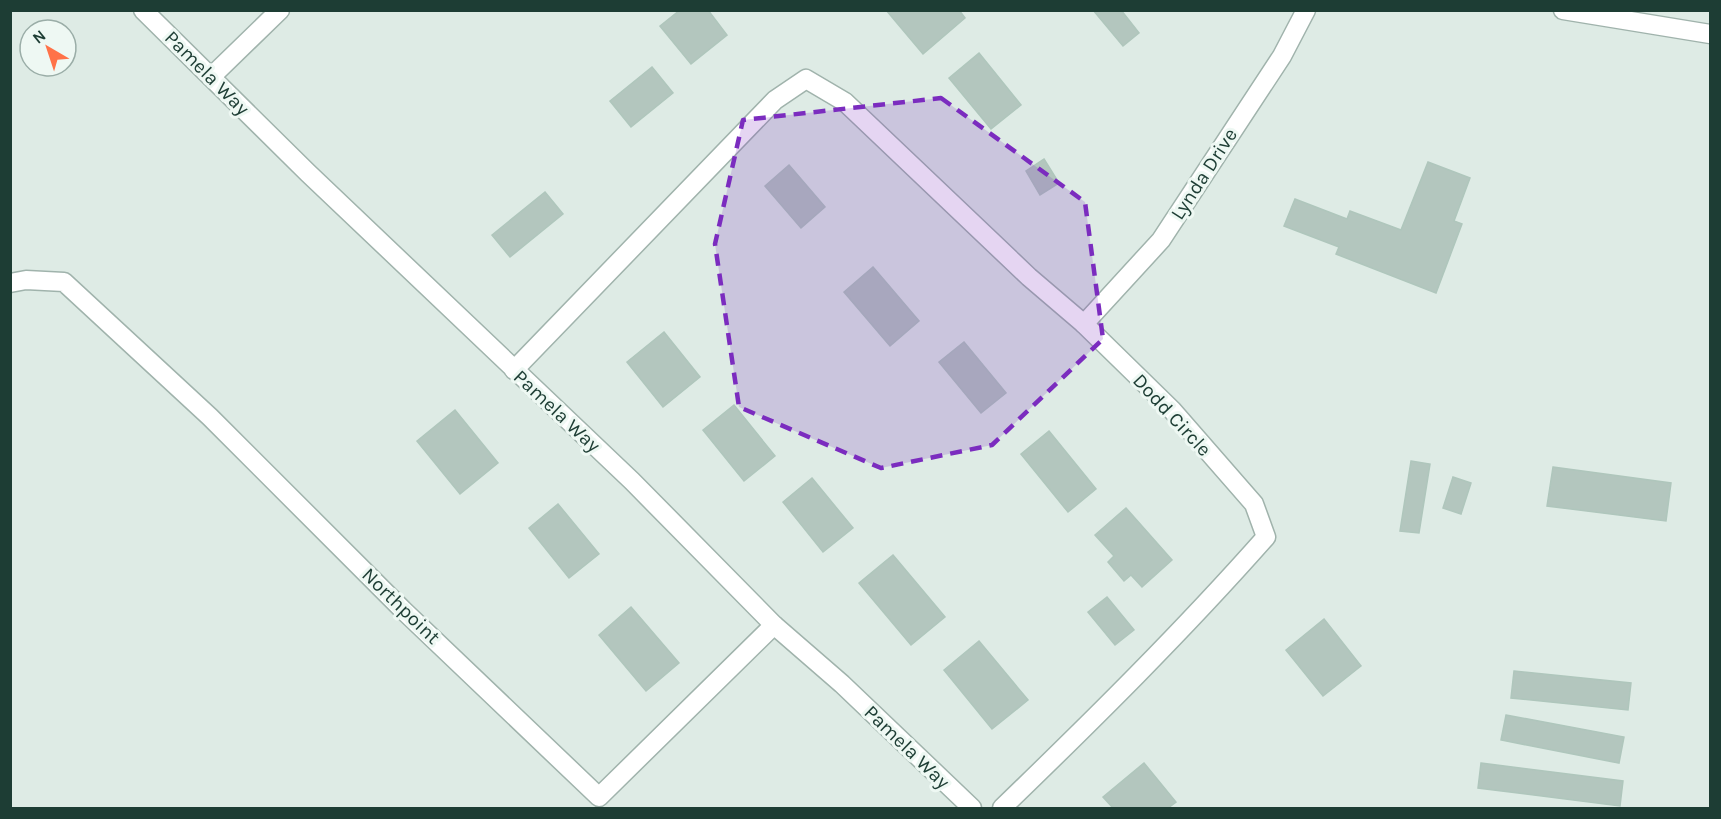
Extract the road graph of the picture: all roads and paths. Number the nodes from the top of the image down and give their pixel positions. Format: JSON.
{"nodes":[{"id":1,"x":143,"y":10,"type":"edge"},
{"id":2,"x":280,"y":10,"type":"edge"},
{"id":3,"x":1306,"y":10,"type":"edge"},
{"id":4,"x":1563,"y":10,"type":"edge"},
{"id":5,"x":1710,"y":34,"type":"edge"},
{"id":6,"x":211,"y":77,"type":"junction"},
{"id":7,"x":10,"y":283,"type":"edge"},
{"id":8,"x":1084,"y":324,"type":"junction"},
{"id":9,"x":514,"y":370,"type":"junction"},
{"id":10,"x":774,"y":625,"type":"junction"},
{"id":11,"x":972,"y":808,"type":"edge"},
{"id":12,"x":1002,"y":808,"type":"edge"}],
"edges":[{"from":1,"to":6,"type":"street","name":"Pamela Way"},
{"from":2,"to":6,"type":"street"},
{"from":3,"to":8,"type":"street","name":"Lynda Drive"},
{"from":4,"to":5,"type":"street"},
{"from":6,"to":9,"type":"street","name":"Pamela Way"},
{"from":7,"to":10,"type":"street","name":"Northpoint"},
{"from":8,"to":9,"type":"street","name":"Dodd Circle"},
{"from":8,"to":12,"type":"street","name":"Dodd Circle"},
{"from":9,"to":10,"type":"street","name":"Pamela Way"},
{"from":10,"to":11,"type":"street","name":"Pamela Way"}]}
